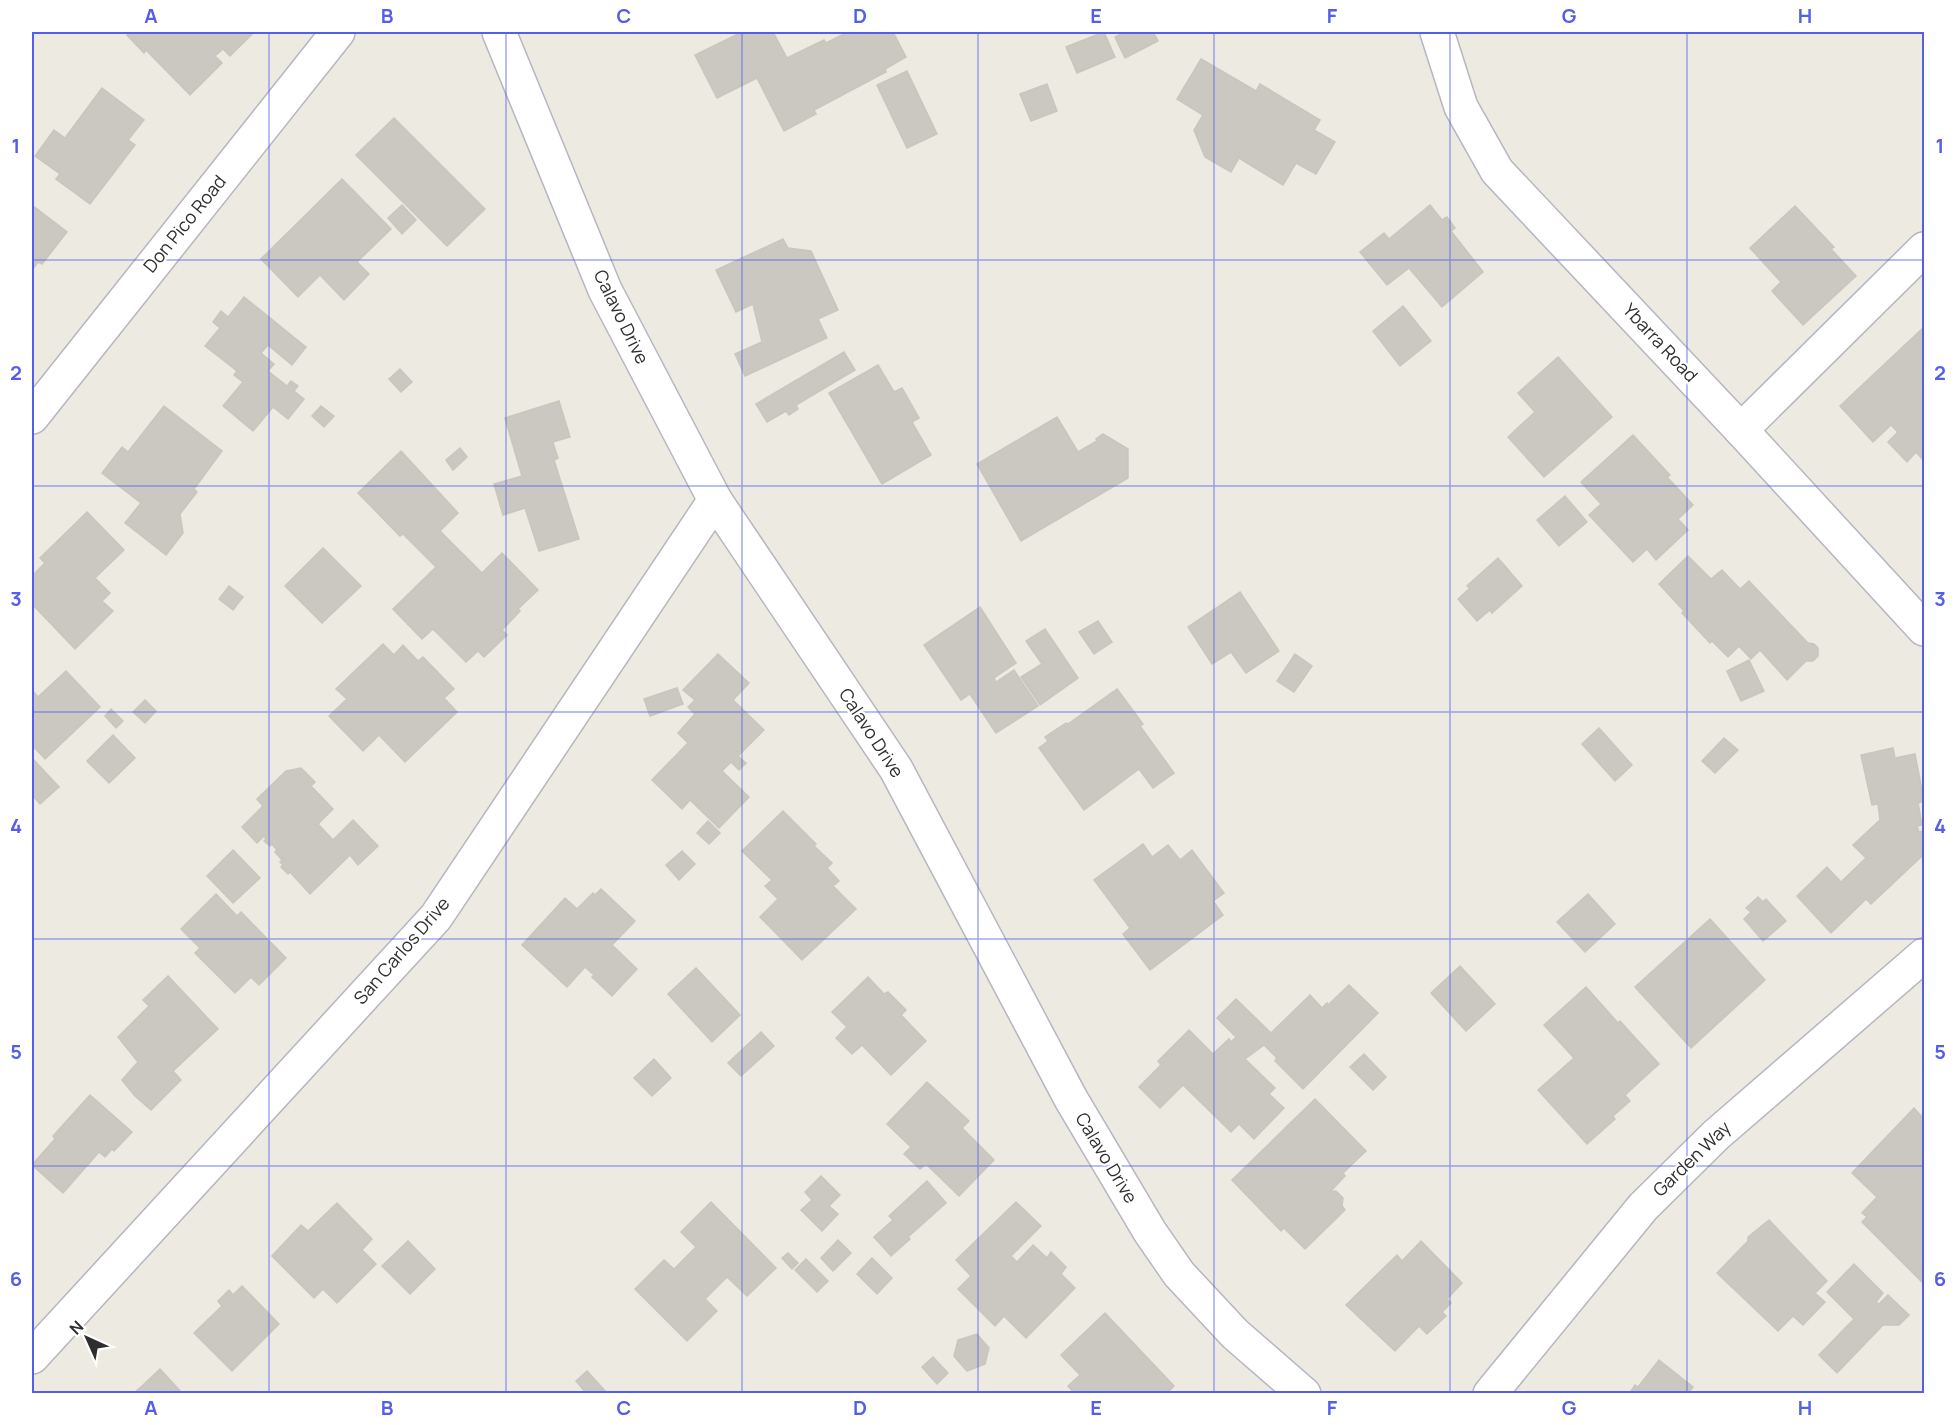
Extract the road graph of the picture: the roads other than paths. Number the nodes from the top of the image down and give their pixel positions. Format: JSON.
{"nodes":[{"id":1,"x":338,"y":32,"type":"edge"},
{"id":2,"x":499,"y":32,"type":"edge"},
{"id":3,"x":1437,"y":32,"type":"edge"},
{"id":4,"x":1924,"y":249,"type":"edge"},
{"id":5,"x":32,"y":417,"type":"edge"},
{"id":6,"x":1741,"y":430,"type":"junction"},
{"id":7,"x":715,"y":500,"type":"junction"},
{"id":8,"x":1924,"y":629,"type":"edge"},
{"id":9,"x":1924,"y":955,"type":"edge"},
{"id":10,"x":32,"y":1357,"type":"edge"},
{"id":11,"x":1304,"y":1394,"type":"edge"},
{"id":12,"x":1490,"y":1394,"type":"edge"}],
"edges":[{"from":1,"to":5,"type":"street","name":"Don Pico Road"},
{"from":2,"to":7,"type":"street","name":"Calavo Drive"},
{"from":3,"to":6,"type":"street","name":"Ybarra Road"},
{"from":4,"to":6,"type":"street"},
{"from":6,"to":8,"type":"street","name":"Ybarra Road"},
{"from":7,"to":10,"type":"street","name":"San Carlos Drive"},
{"from":7,"to":11,"type":"street","name":"Calavo Drive"},
{"from":9,"to":12,"type":"street","name":"Garden Way"}]}
